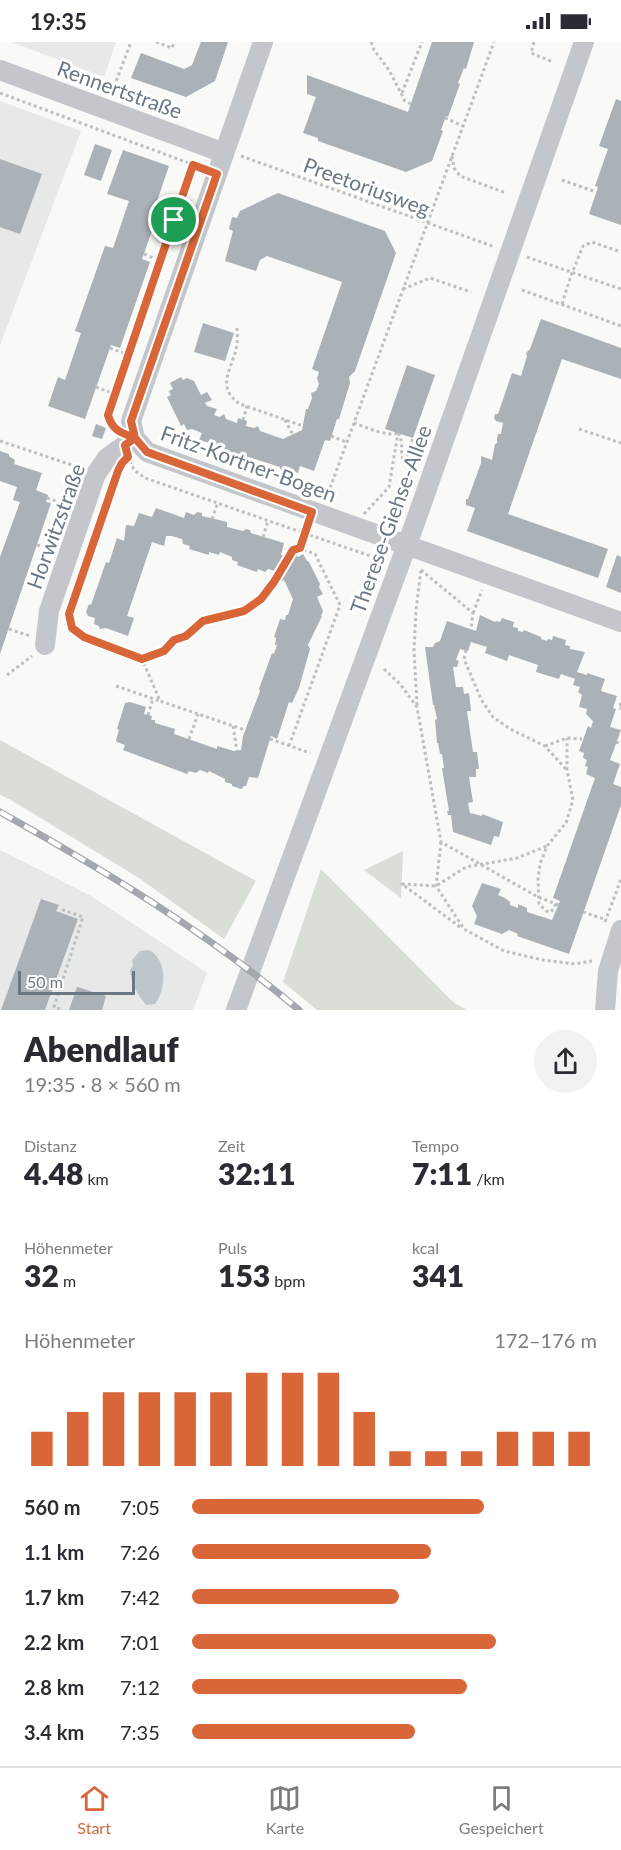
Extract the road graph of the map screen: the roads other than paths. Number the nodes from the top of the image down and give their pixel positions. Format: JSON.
{"nodes":[{"id":1,"x":263,"y":42,"type":"edge"},
{"id":2,"x":584,"y":42,"type":"edge"},
{"id":3,"x":0,"y":70,"type":"edge"},
{"id":4,"x":230,"y":154,"type":"junction"},
{"id":5,"x":135,"y":438,"type":"junction"},
{"id":6,"x":407,"y":545,"type":"junction"},
{"id":7,"x":621,"y":622,"type":"edge"},
{"id":8,"x":45,"y":645,"type":"road end"},
{"id":9,"x":617,"y":926,"type":"edge"},
{"id":10,"x":236,"y":1010,"type":"edge"},
{"id":11,"x":605,"y":1010,"type":"edge"}],
"edges":[{"from":1,"to":4,"type":"street","name":"Fritz-Kortner-Bogen"},
{"from":2,"to":6,"type":"street","name":"Therese-Giehse-Allee"},
{"from":3,"to":4,"type":"street","name":"Rennertstraße"},
{"from":4,"to":5,"type":"street","name":"Fritz-Kortner-Bogen"},
{"from":5,"to":6,"type":"street","name":"Fritz-Kortner-Bogen"},
{"from":5,"to":8,"type":"street","name":"Horwitzstraße"},
{"from":6,"to":7,"type":"street","name":"Fritz-Kortner-Bogen"},
{"from":6,"to":10,"type":"street","name":"Therese-Giehse-Allee"},
{"from":9,"to":11,"type":"street"}]}
